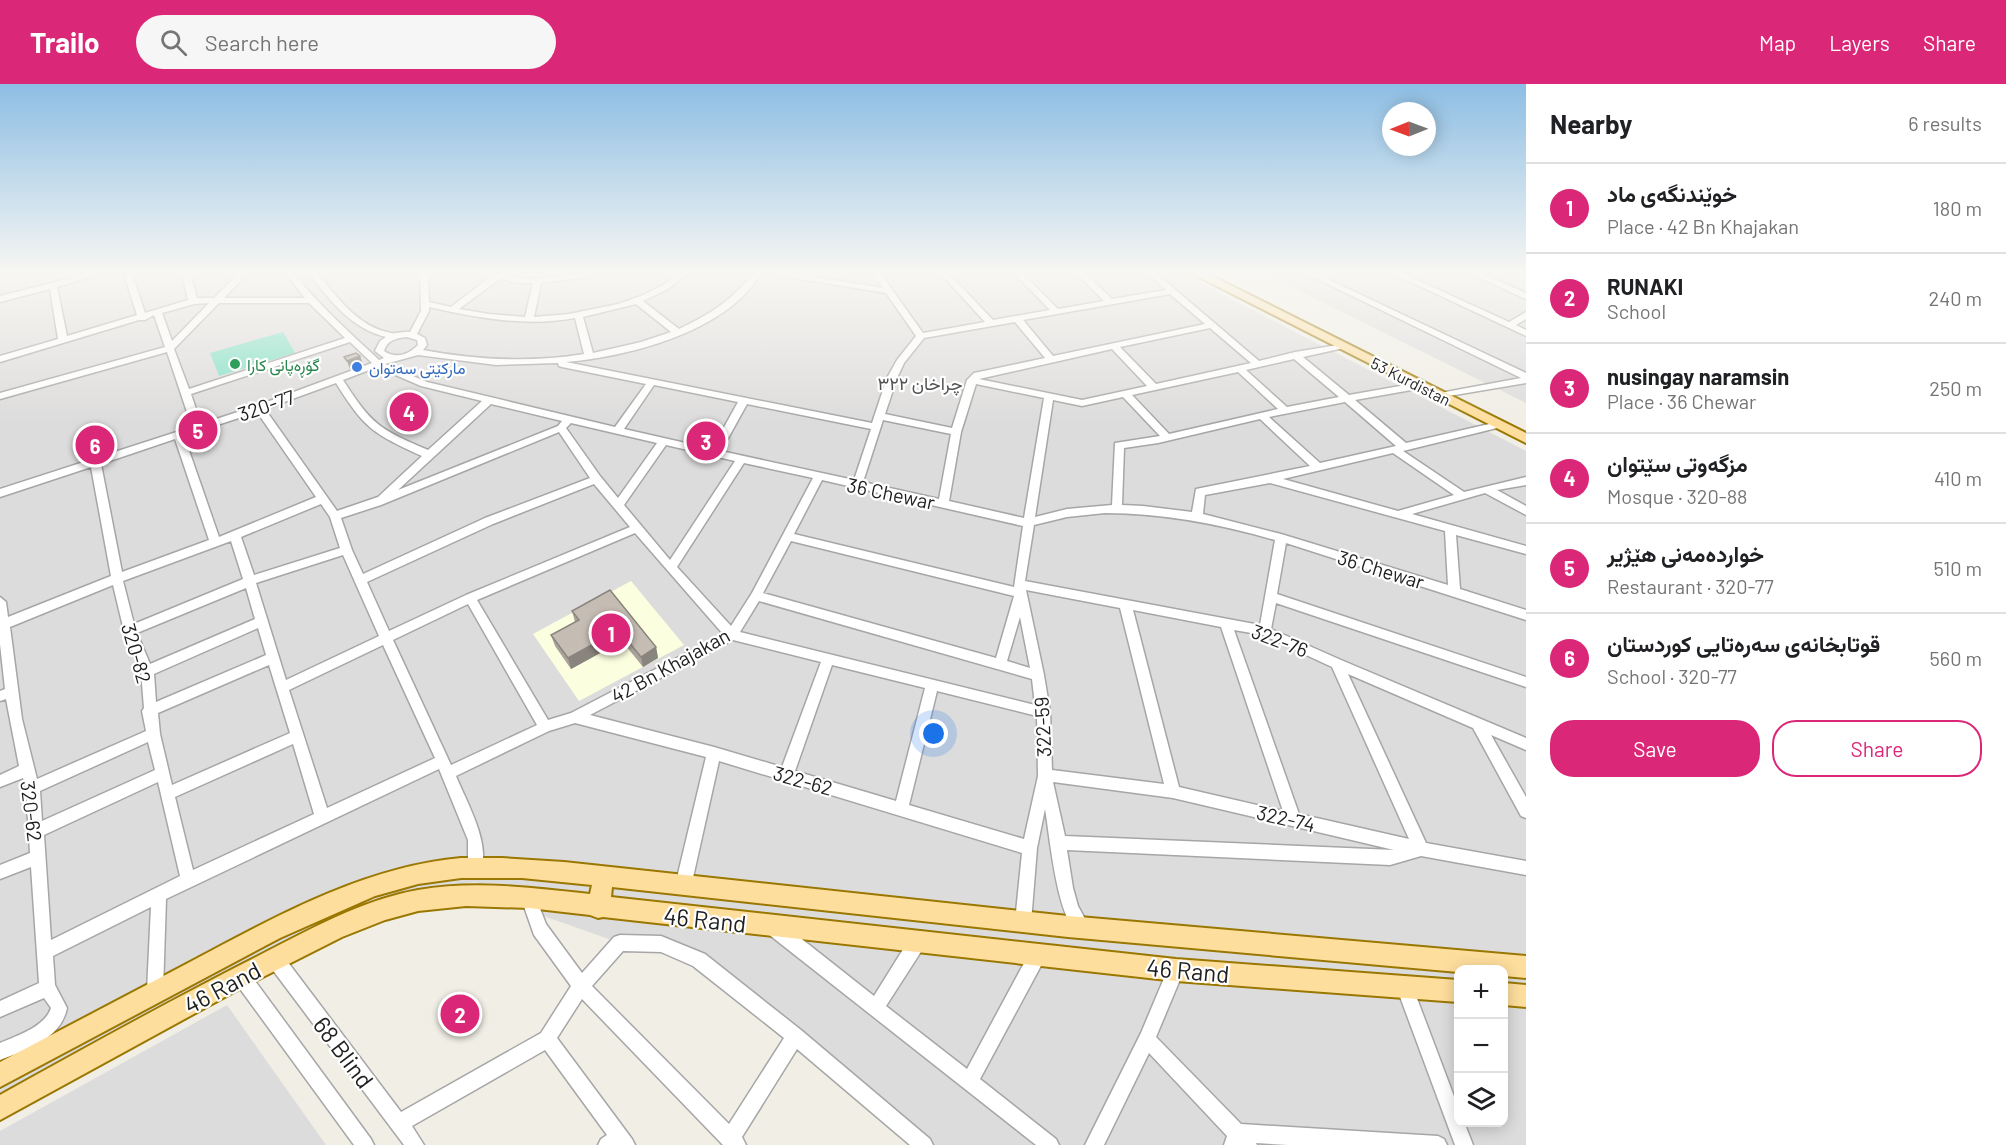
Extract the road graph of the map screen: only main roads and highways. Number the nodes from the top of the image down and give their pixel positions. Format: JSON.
{"nodes":[{"id":1,"x":1297,"y":324,"type":"edge"},
{"id":2,"x":1526,"y":439,"type":"edge"},
{"id":3,"x":604,"y":876,"type":"junction"},
{"id":4,"x":598,"y":908,"type":"junction"},
{"id":5,"x":1526,"y":967,"type":"edge"},
{"id":6,"x":1454,"y":991,"type":"edge"},
{"id":7,"x":1508,"y":994,"type":"edge"},
{"id":8,"x":1526,"y":996,"type":"edge"},
{"id":9,"x":0,"y":1075,"type":"edge"},
{"id":10,"x":0,"y":1108,"type":"edge"}],
"edges":[{"from":1,"to":2,"type":"main road","name":"53 Kurdistan"},
{"from":3,"to":4,"type":"main road"},
{"from":3,"to":5,"type":"main road","name":"46 Rand"},
{"from":3,"to":9,"type":"main road","name":"46 Rand"},
{"from":4,"to":6,"type":"main road","name":"46 Rand"},
{"from":4,"to":10,"type":"main road","name":"46 Rand"},
{"from":7,"to":8,"type":"main road"}]}
